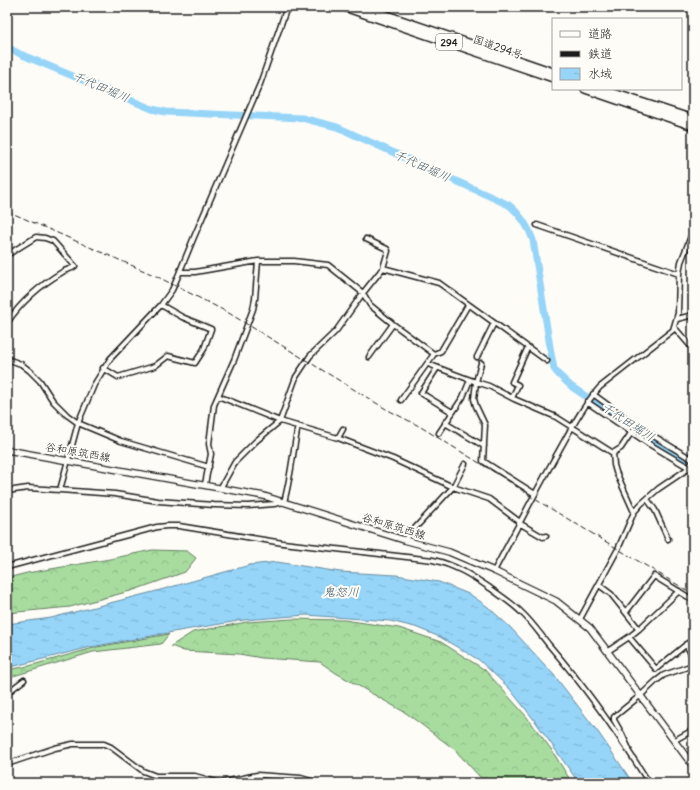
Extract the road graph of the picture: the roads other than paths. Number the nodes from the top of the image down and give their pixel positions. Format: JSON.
{"nodes":[{"id":1,"x":287,"y":7,"type":"edge"},
{"id":2,"x":344,"y":7,"type":"edge"},
{"id":3,"x":363,"y":7,"type":"edge"},
{"id":4,"x":552,"y":72,"type":"edge"},
{"id":5,"x":552,"y":78,"type":"edge"},
{"id":6,"x":587,"y":90,"type":"edge"},
{"id":7,"x":604,"y":90,"type":"edge"},
{"id":8,"x":693,"y":119,"type":"edge"},
{"id":9,"x":693,"y":126,"type":"edge"},
{"id":10,"x":537,"y":225,"type":"dead end"},
{"id":11,"x":693,"y":231,"type":"edge"},
{"id":12,"x":366,"y":239,"type":"dead end"},
{"id":13,"x":7,"y":255,"type":"edge"},
{"id":14,"x":258,"y":261,"type":"junction"},
{"id":15,"x":383,"y":268,"type":"junction"},
{"id":16,"x":180,"y":272,"type":"junction"},
{"id":17,"x":679,"y":274,"type":"junction"},
{"id":18,"x":363,"y":293,"type":"junction"},
{"id":19,"x":161,"y":305,"type":"junction"},
{"id":20,"x":468,"y":305,"type":"junction"},
{"id":21,"x":693,"y":315,"type":"edge"},
{"id":22,"x":677,"y":318,"type":"junction"},
{"id":23,"x":7,"y":323,"type":"edge"},
{"id":24,"x":494,"y":323,"type":"junction"},
{"id":25,"x":393,"y":324,"type":"junction"},
{"id":26,"x":674,"y":327,"type":"junction"},
{"id":27,"x":528,"y":347,"type":"junction"},
{"id":28,"x":693,"y":349,"type":"edge"},
{"id":29,"x":434,"y":354,"type":"junction"},
{"id":30,"x":369,"y":357,"type":"dead end"},
{"id":31,"x":477,"y":357,"type":"dead end"},
{"id":32,"x":7,"y":359,"type":"edge"},
{"id":33,"x":547,"y":361,"type":"dead end"},
{"id":34,"x":481,"y":363,"type":"dead end"},
{"id":35,"x":428,"y":364,"type":"junction"},
{"id":36,"x":103,"y":368,"type":"junction"},
{"id":37,"x":437,"y":368,"type":"junction"},
{"id":38,"x":470,"y":380,"type":"junction"},
{"id":39,"x":476,"y":382,"type":"junction"},
{"id":40,"x":593,"y":394,"type":"junction"},
{"id":41,"x":218,"y":396,"type":"junction"},
{"id":42,"x":512,"y":398,"type":"junction"},
{"id":43,"x":401,"y":400,"type":"dead end"},
{"id":44,"x":587,"y":402,"type":"junction"},
{"id":45,"x":452,"y":412,"type":"junction"},
{"id":46,"x":280,"y":420,"type":"junction"},
{"id":47,"x":78,"y":423,"type":"junction"},
{"id":48,"x":445,"y":423,"type":"junction"},
{"id":49,"x":298,"y":426,"type":"junction"},
{"id":50,"x":572,"y":426,"type":"junction"},
{"id":51,"x":343,"y":429,"type":"dead end"},
{"id":52,"x":439,"y":433,"type":"dead end"},
{"id":53,"x":631,"y":433,"type":"junction"},
{"id":54,"x":338,"y":438,"type":"junction"},
{"id":55,"x":484,"y":446,"type":"junction"},
{"id":56,"x":7,"y":450,"type":"edge"},
{"id":57,"x":613,"y":454,"type":"junction"},
{"id":58,"x":68,"y":460,"type":"junction"},
{"id":59,"x":693,"y":461,"type":"edge"},
{"id":60,"x":465,"y":464,"type":"dead end"},
{"id":61,"x":209,"y":468,"type":"junction"},
{"id":62,"x":691,"y":469,"type":"edge"},
{"id":63,"x":205,"y":484,"type":"junction"},
{"id":64,"x":220,"y":487,"type":"junction"},
{"id":65,"x":453,"y":487,"type":"junction"},
{"id":66,"x":60,"y":490,"type":"junction"},
{"id":67,"x":7,"y":491,"type":"edge"},
{"id":68,"x":535,"y":494,"type":"junction"},
{"id":69,"x":647,"y":499,"type":"junction"},
{"id":70,"x":284,"y":502,"type":"junction"},
{"id":71,"x":634,"y":512,"type":"junction"},
{"id":72,"x":520,"y":523,"type":"junction"},
{"id":73,"x":546,"y":536,"type":"dead end"},
{"id":74,"x":668,"y":539,"type":"dead end"},
{"id":75,"x":404,"y":540,"type":"junction"},
{"id":76,"x":7,"y":567,"type":"edge"},
{"id":77,"x":494,"y":571,"type":"junction"},
{"id":78,"x":599,"y":585,"type":"junction"},
{"id":79,"x":679,"y":591,"type":"junction"},
{"id":80,"x":693,"y":600,"type":"edge"},
{"id":81,"x":626,"y":612,"type":"junction"},
{"id":82,"x":580,"y":619,"type":"junction"},
{"id":83,"x":639,"y":629,"type":"junction"},
{"id":84,"x":629,"y":637,"type":"junction"},
{"id":85,"x":693,"y":639,"type":"edge"},
{"id":86,"x":686,"y":644,"type":"junction"},
{"id":87,"x":608,"y":651,"type":"junction"},
{"id":88,"x":693,"y":658,"type":"edge"},
{"id":89,"x":693,"y":665,"type":"edge"},
{"id":90,"x":24,"y":680,"type":"dead end"},
{"id":91,"x":7,"y":693,"type":"edge"},
{"id":92,"x":641,"y":695,"type":"junction"},
{"id":93,"x":693,"y":730,"type":"edge"},
{"id":94,"x":674,"y":740,"type":"junction"},
{"id":95,"x":630,"y":754,"type":"junction"},
{"id":96,"x":7,"y":764,"type":"edge"},
{"id":97,"x":693,"y":766,"type":"edge"},
{"id":98,"x":220,"y":783,"type":"edge"},
{"id":99,"x":314,"y":783,"type":"edge"},
{"id":100,"x":649,"y":783,"type":"edge"}],
"edges":[{"from":1,"to":16,"type":"street"},
{"from":2,"to":5,"type":"highway","name":"国道294号","number":"294"},
{"from":3,"to":4,"type":"highway","name":"国道294号","number":"294"},
{"from":6,"to":9,"type":"highway"},
{"from":7,"to":8,"type":"highway"},
{"from":10,"to":17,"type":"street"},
{"from":11,"to":17,"type":"street"},
{"from":12,"to":15,"type":"street"},
{"from":13,"to":23,"type":"street"},
{"from":14,"to":16,"type":"street"},
{"from":14,"to":18,"type":"street"},
{"from":14,"to":41,"type":"street"},
{"from":15,"to":18,"type":"street"},
{"from":15,"to":20,"type":"street"},
{"from":16,"to":19,"type":"street"},
{"from":17,"to":22,"type":"street"},
{"from":18,"to":25,"type":"street"},
{"from":18,"to":46,"type":"street"},
{"from":19,"to":36,"type":"street"},
{"from":19,"to":36,"type":"street"},
{"from":20,"to":24,"type":"street"},
{"from":20,"to":29,"type":"street"},
{"from":21,"to":22,"type":"street"},
{"from":22,"to":26,"type":"street"},
{"from":24,"to":27,"type":"street"},
{"from":24,"to":31,"type":"street"},
{"from":25,"to":29,"type":"street"},
{"from":25,"to":30,"type":"street"},
{"from":26,"to":28,"type":"street"},
{"from":26,"to":40,"type":"street"},
{"from":27,"to":33,"type":"street"},
{"from":27,"to":42,"type":"street"},
{"from":29,"to":35,"type":"street"},
{"from":32,"to":47,"type":"street"},
{"from":34,"to":39,"type":"street"},
{"from":35,"to":37,"type":"street"},
{"from":35,"to":43,"type":"street"},
{"from":36,"to":47,"type":"street"},
{"from":37,"to":38,"type":"street"},
{"from":37,"to":45,"type":"street"},
{"from":38,"to":39,"type":"street"},
{"from":38,"to":45,"type":"street"},
{"from":39,"to":42,"type":"street"},
{"from":39,"to":55,"type":"street"},
{"from":40,"to":44,"type":"street"},
{"from":40,"to":59,"type":"street"},
{"from":41,"to":46,"type":"street"},
{"from":41,"to":61,"type":"street"},
{"from":42,"to":50,"type":"street"},
{"from":44,"to":50,"type":"street"},
{"from":44,"to":53,"type":"street"},
{"from":45,"to":48,"type":"street"},
{"from":46,"to":49,"type":"street"},
{"from":46,"to":64,"type":"street"},
{"from":47,"to":58,"type":"street"},
{"from":47,"to":61,"type":"street"},
{"from":48,"to":52,"type":"street"},
{"from":48,"to":55,"type":"street"},
{"from":49,"to":54,"type":"street"},
{"from":49,"to":70,"type":"street"},
{"from":50,"to":57,"type":"street"},
{"from":50,"to":68,"type":"street"},
{"from":51,"to":54,"type":"street"},
{"from":53,"to":57,"type":"street"},
{"from":53,"to":62,"type":"street"},
{"from":54,"to":65,"type":"street"},
{"from":55,"to":68,"type":"street"},
{"from":56,"to":58,"type":"main road","name":"谷和原筑西線"},
{"from":57,"to":71,"type":"street"},
{"from":58,"to":63,"type":"main road","name":"谷和原筑西線"},
{"from":58,"to":66,"type":"street"},
{"from":59,"to":62,"type":"street"},
{"from":60,"to":65,"type":"street"},
{"from":61,"to":63,"type":"street"},
{"from":62,"to":69,"type":"street"},
{"from":63,"to":64,"type":"main road","name":"谷和原筑西線"},
{"from":64,"to":70,"type":"main road","name":"谷和原筑西線"},
{"from":65,"to":72,"type":"street"},
{"from":65,"to":75,"type":"street"},
{"from":66,"to":67,"type":"street"},
{"from":66,"to":70,"type":"street"},
{"from":68,"to":72,"type":"street"},
{"from":69,"to":71,"type":"street"},
{"from":69,"to":74,"type":"street"},
{"from":70,"to":75,"type":"main road","name":"谷和原筑西線"},
{"from":71,"to":78,"type":"street"},
{"from":72,"to":73,"type":"street"},
{"from":72,"to":77,"type":"street"},
{"from":75,"to":77,"type":"main road","name":"谷和原筑西線"},
{"from":76,"to":95,"type":"street"},
{"from":77,"to":82,"type":"main road","name":"谷和原筑西線"},
{"from":78,"to":81,"type":"street"},
{"from":78,"to":82,"type":"street"},
{"from":79,"to":80,"type":"street"},
{"from":79,"to":81,"type":"street"},
{"from":79,"to":83,"type":"street"},
{"from":81,"to":83,"type":"street"},
{"from":82,"to":87,"type":"main road","name":"谷和原筑西線"},
{"from":83,"to":84,"type":"street"},
{"from":84,"to":86,"type":"street"},
{"from":84,"to":87,"type":"street"},
{"from":85,"to":86,"type":"street"},
{"from":86,"to":88,"type":"street"},
{"from":87,"to":92,"type":"main road","name":"谷和原筑西線"},
{"from":89,"to":92,"type":"street"},
{"from":90,"to":91,"type":"street"},
{"from":92,"to":94,"type":"main road","name":"谷和原筑西線"},
{"from":92,"to":95,"type":"street"},
{"from":93,"to":94,"type":"street"},
{"from":94,"to":97,"type":"main road","name":"谷和原筑西線"},
{"from":95,"to":100,"type":"street"},
{"from":96,"to":98,"type":"street"},
{"from":98,"to":99,"type":"street"}]}
